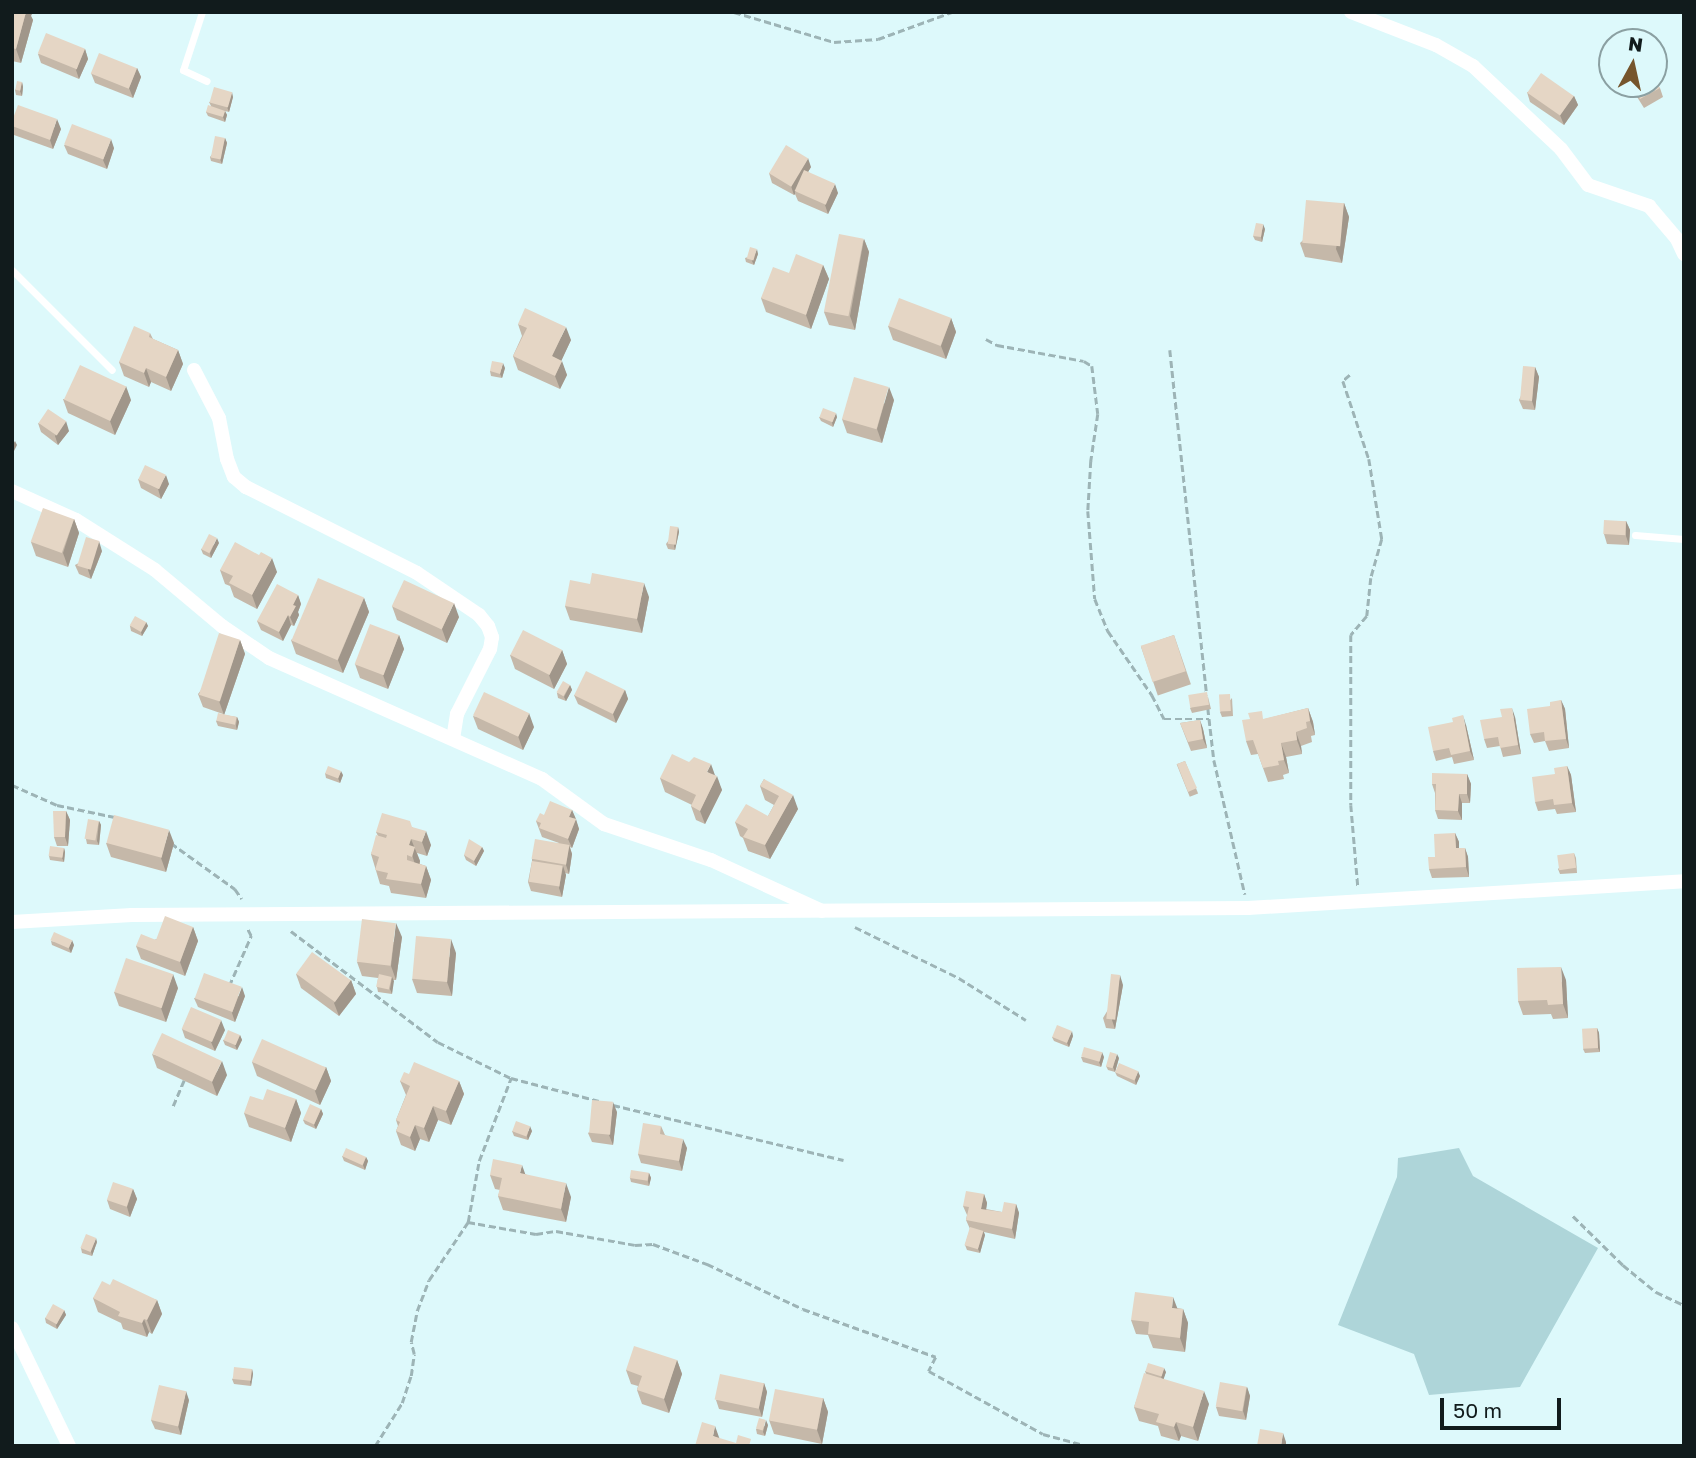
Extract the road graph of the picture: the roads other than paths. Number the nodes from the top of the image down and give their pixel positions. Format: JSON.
{"nodes":[{"id":1,"x":202,"y":12,"type":"edge"},
{"id":2,"x":1351,"y":12,"type":"edge"},
{"id":3,"x":207,"y":81,"type":"dead end"},
{"id":4,"x":1684,"y":254,"type":"edge"},
{"id":5,"x":12,"y":270,"type":"edge"},
{"id":6,"x":112,"y":370,"type":"dead end"},
{"id":7,"x":194,"y":370,"type":"dead end"},
{"id":8,"x":12,"y":491,"type":"edge"},
{"id":9,"x":1635,"y":535,"type":"dead end"},
{"id":10,"x":1684,"y":539,"type":"edge"},
{"id":11,"x":453,"y":738,"type":"junction"},
{"id":12,"x":1684,"y":881,"type":"edge"},
{"id":13,"x":827,"y":913,"type":"junction"},
{"id":14,"x":12,"y":922,"type":"edge"},
{"id":15,"x":12,"y":1328,"type":"edge"},
{"id":16,"x":69,"y":1446,"type":"edge"}],
"edges":[{"from":1,"to":3,"type":"lane"},
{"from":2,"to":4,"type":"street"},
{"from":5,"to":6,"type":"lane"},
{"from":7,"to":11,"type":"street"},
{"from":8,"to":11,"type":"street"},
{"from":9,"to":10,"type":"lane"},
{"from":11,"to":13,"type":"street"},
{"from":12,"to":13,"type":"street"},
{"from":13,"to":14,"type":"street"},
{"from":15,"to":16,"type":"street"}]}
